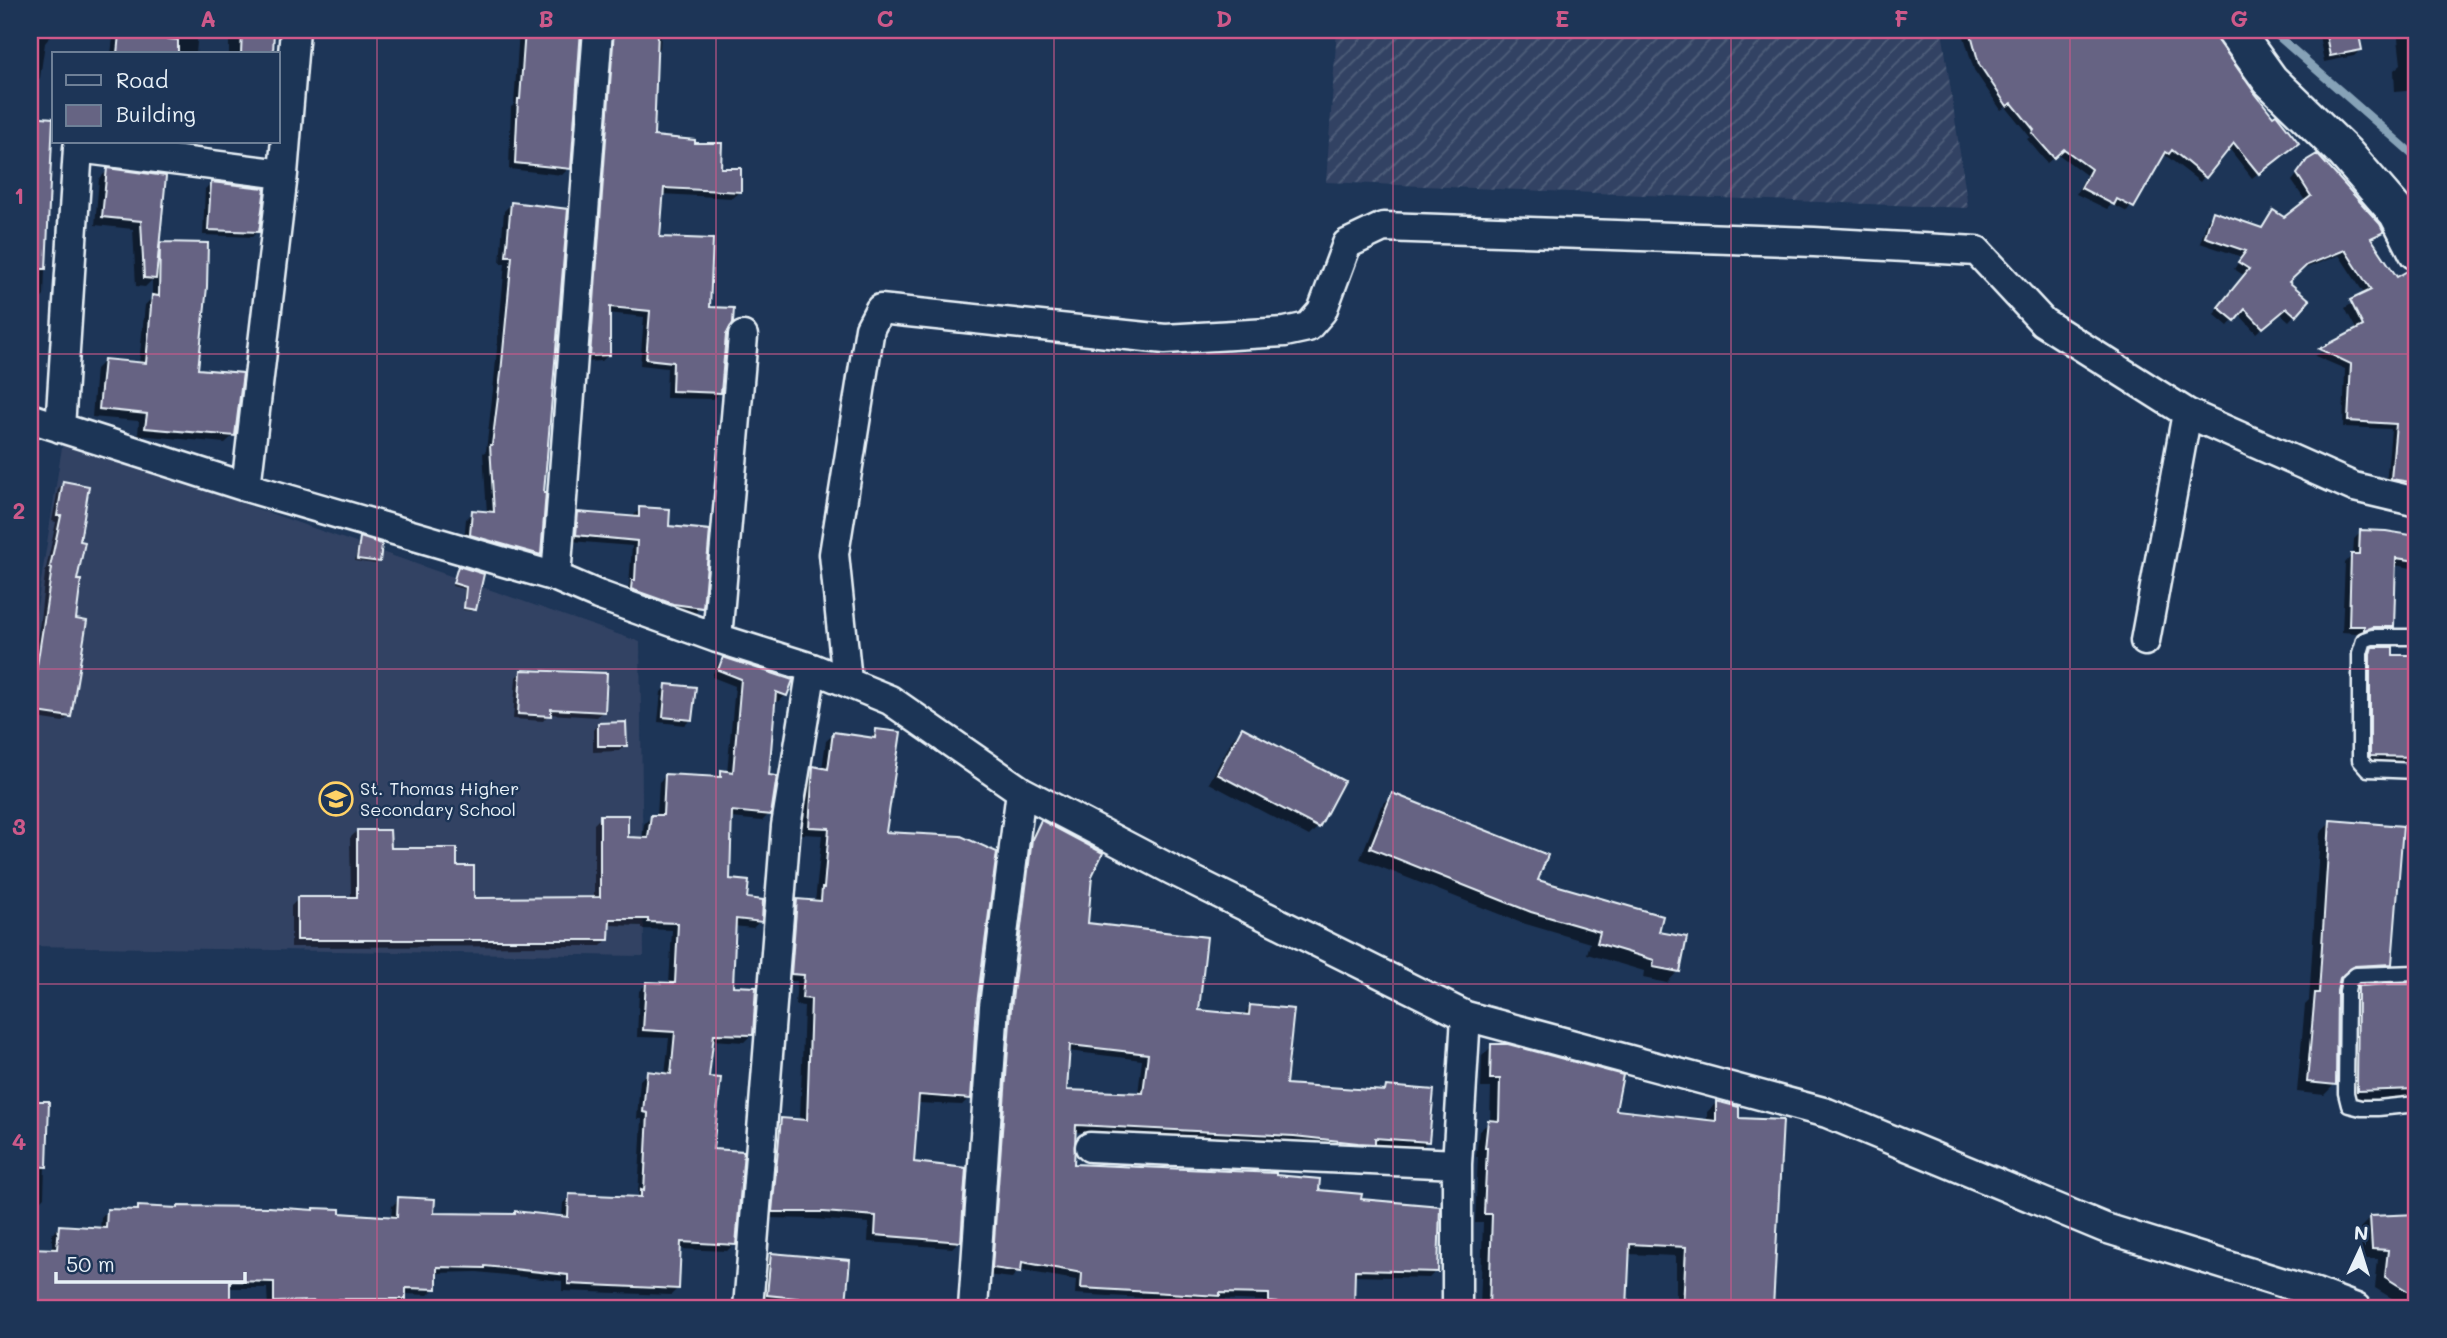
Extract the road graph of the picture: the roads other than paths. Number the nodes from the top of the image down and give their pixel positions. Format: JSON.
{"nodes":[{"id":1,"x":295,"y":30,"type":"edge"},
{"id":2,"x":598,"y":30,"type":"edge"},
{"id":3,"x":2234,"y":30,"type":"edge"},
{"id":4,"x":283,"y":174,"type":"junction"},
{"id":5,"x":2417,"y":252,"type":"edge"},
{"id":6,"x":743,"y":336,"type":"dead end"},
{"id":7,"x":2187,"y":413,"type":"junction"},
{"id":8,"x":30,"y":418,"type":"edge"},
{"id":9,"x":60,"y":428,"type":"junction"},
{"id":10,"x":246,"y":487,"type":"junction"},
{"id":11,"x":2417,"y":502,"type":"edge"},
{"id":12,"x":556,"y":577,"type":"junction"},
{"id":13,"x":2417,"y":636,"type":"edge"},
{"id":14,"x":717,"y":638,"type":"junction"},
{"id":15,"x":2145,"y":641,"type":"dead end"},
{"id":16,"x":812,"y":668,"type":"junction"},
{"id":17,"x":847,"y":681,"type":"junction"},
{"id":18,"x":2417,"y":771,"type":"edge"},
{"id":19,"x":1021,"y":791,"type":"junction"},
{"id":20,"x":2417,"y":973,"type":"edge"},
{"id":21,"x":1466,"y":1016,"type":"junction"},
{"id":22,"x":2417,"y":1104,"type":"edge"},
{"id":23,"x":1090,"y":1147,"type":"dead end"},
{"id":24,"x":1457,"y":1164,"type":"junction"},
{"id":25,"x":748,"y":1308,"type":"edge"},
{"id":26,"x":973,"y":1308,"type":"edge"},
{"id":27,"x":1457,"y":1308,"type":"edge"},
{"id":28,"x":2356,"y":1308,"type":"edge"}],
"edges":[{"from":1,"to":4,"type":"street"},
{"from":2,"to":12,"type":"street"},
{"from":3,"to":5,"type":"street"},
{"from":4,"to":9,"type":"street"},
{"from":4,"to":10,"type":"street"},
{"from":6,"to":14,"type":"street"},
{"from":7,"to":11,"type":"street"},
{"from":7,"to":15,"type":"street"},
{"from":7,"to":17,"type":"street"},
{"from":8,"to":9,"type":"street"},
{"from":9,"to":10,"type":"street"},
{"from":10,"to":12,"type":"street"},
{"from":12,"to":14,"type":"street"},
{"from":13,"to":18,"type":"lane"},
{"from":14,"to":16,"type":"street"},
{"from":16,"to":17,"type":"street"},
{"from":16,"to":25,"type":"street"},
{"from":17,"to":19,"type":"street"},
{"from":19,"to":21,"type":"street"},
{"from":19,"to":26,"type":"street"},
{"from":20,"to":22,"type":"lane"},
{"from":21,"to":24,"type":"street"},
{"from":21,"to":28,"type":"street"},
{"from":23,"to":24,"type":"street"},
{"from":24,"to":27,"type":"street"}]}
